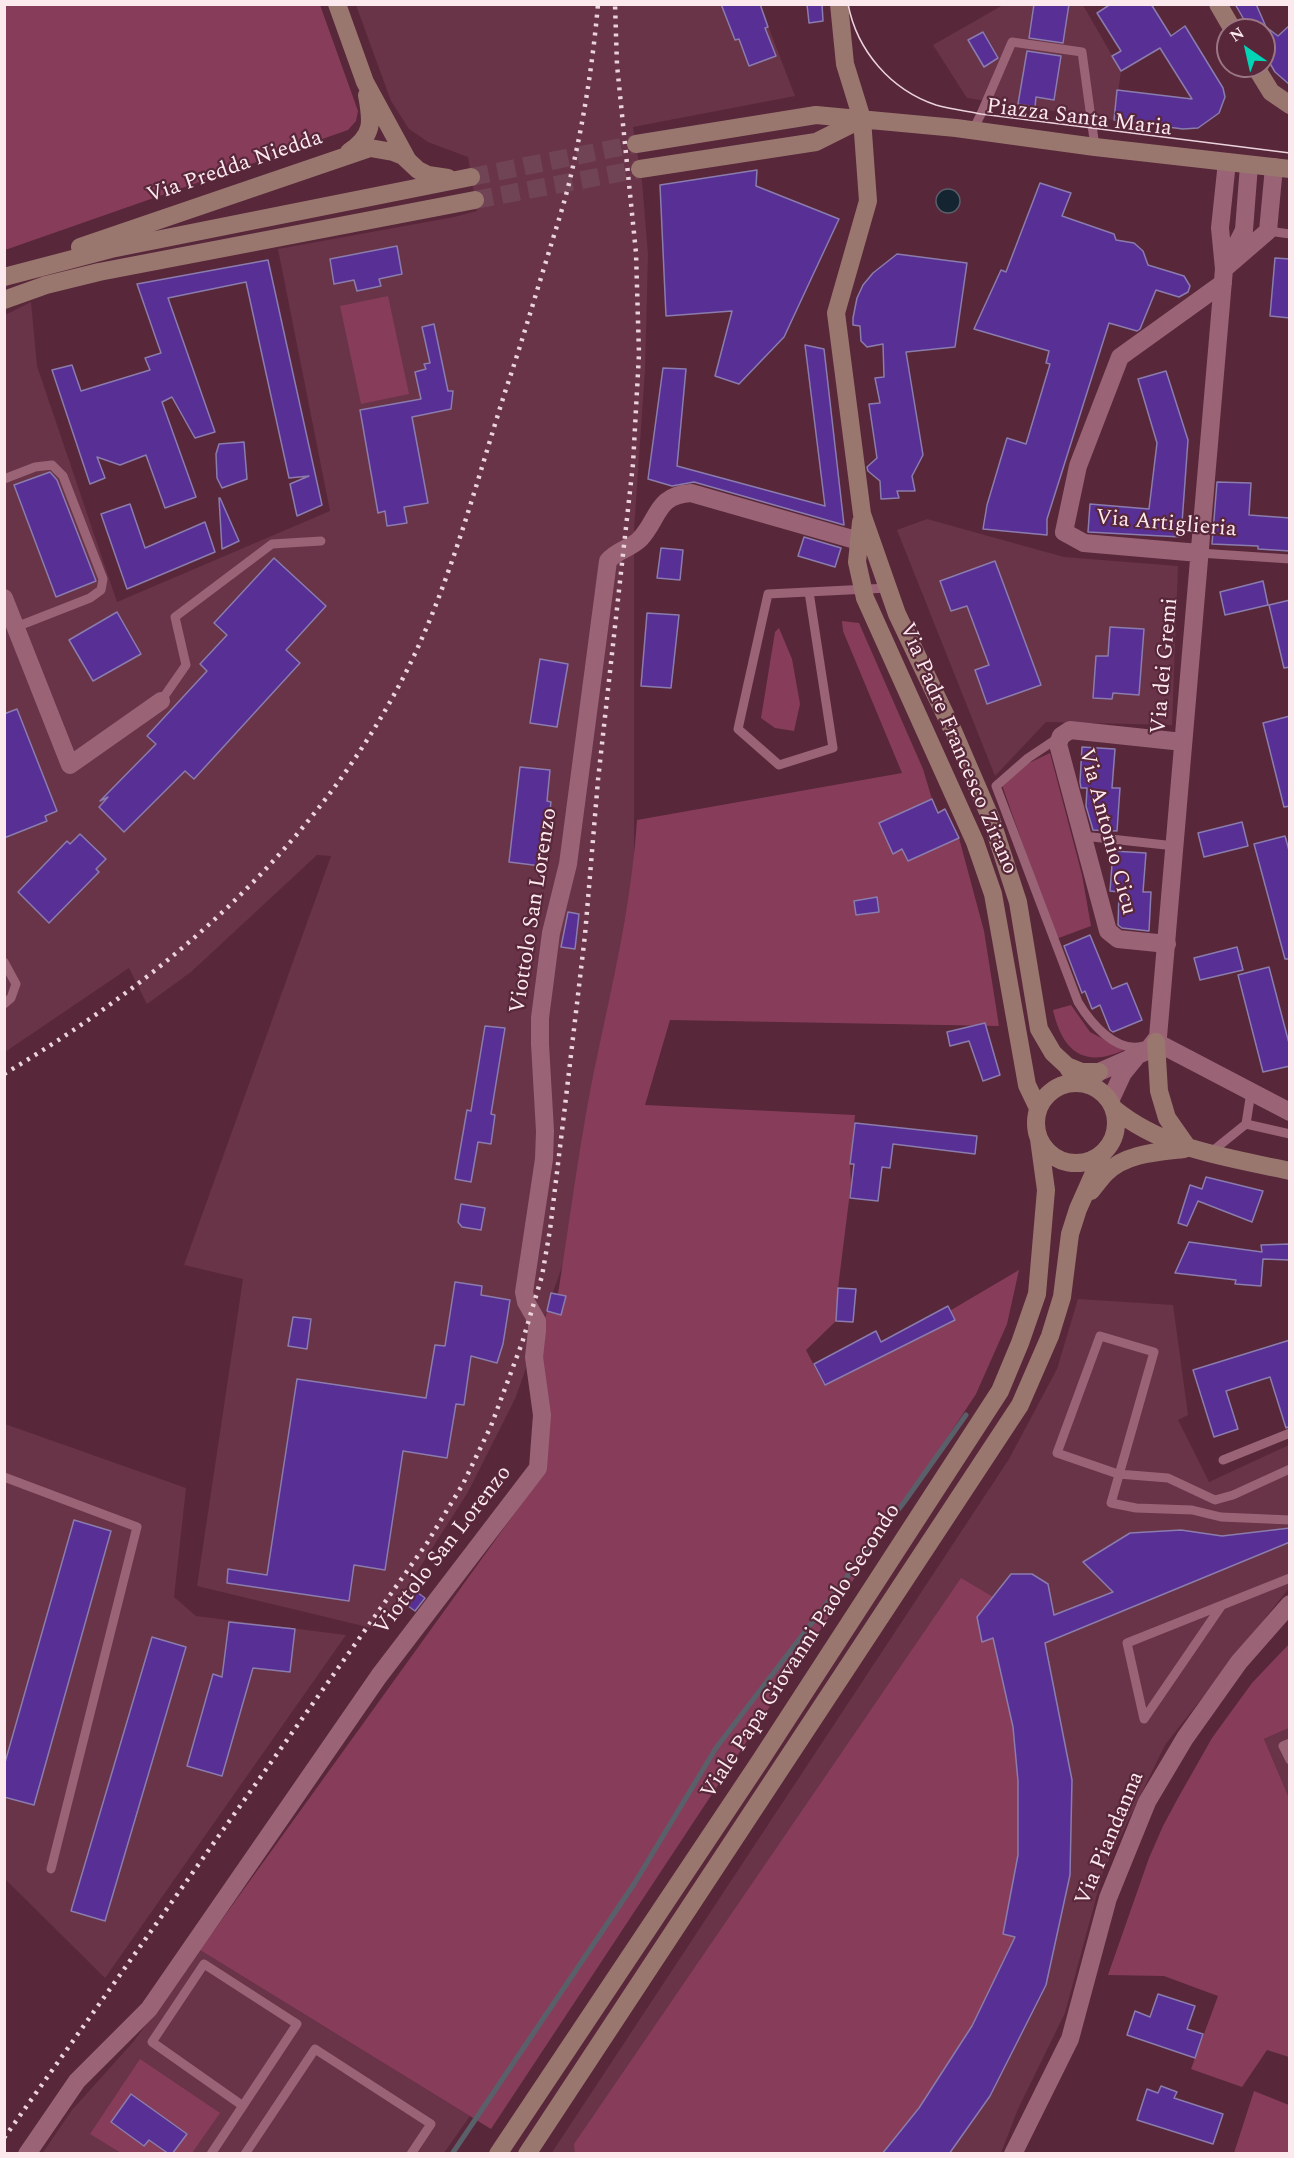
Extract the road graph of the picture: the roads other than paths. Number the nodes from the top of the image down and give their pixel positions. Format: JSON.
{"nodes":[{"id":1,"x":337,"y":4,"type":"edge"},
{"id":2,"x":839,"y":4,"type":"edge"},
{"id":3,"x":1218,"y":4,"type":"edge"},
{"id":4,"x":1226,"y":18,"type":"edge"},
{"id":5,"x":1262,"y":78,"type":"edge"},
{"id":6,"x":365,"y":82,"type":"junction"},
{"id":7,"x":1290,"y":105,"type":"edge"},
{"id":8,"x":862,"y":119,"type":"junction"},
{"id":9,"x":973,"y":130,"type":"junction"},
{"id":10,"x":636,"y":144,"type":"tunnel mouth"},
{"id":11,"x":1095,"y":147,"type":"junction"},
{"id":12,"x":343,"y":156,"type":"junction"},
{"id":13,"x":409,"y":162,"type":"junction"},
{"id":14,"x":1227,"y":162,"type":"junction"},
{"id":15,"x":1248,"y":165,"type":"junction"},
{"id":16,"x":1282,"y":168,"type":"edge"},
{"id":17,"x":640,"y":169,"type":"tunnel mouth"},
{"id":18,"x":418,"y":188,"type":"junction"},
{"id":19,"x":475,"y":200,"type":"tunnel mouth"},
{"id":20,"x":396,"y":214,"type":"junction"},
{"id":21,"x":1268,"y":231,"type":"junction"},
{"id":22,"x":1290,"y":234,"type":"edge"},
{"id":23,"x":23,"y":271,"type":"junction"},
{"id":24,"x":1223,"y":276,"type":"junction"},
{"id":25,"x":4,"y":277,"type":"edge"},
{"id":26,"x":11,"y":298,"type":"edge"},
{"id":27,"x":4,"y":311,"type":"edge"},
{"id":28,"x":4,"y":479,"type":"edge"},
{"id":29,"x":862,"y":514,"type":"junction"},
{"id":30,"x":321,"y":541,"type":"dead end"},
{"id":31,"x":859,"y":541,"type":"junction"},
{"id":32,"x":1199,"y":553,"type":"junction"},
{"id":33,"x":1290,"y":560,"type":"edge"},
{"id":34,"x":888,"y":588,"type":"junction"},
{"id":35,"x":863,"y":590,"type":"junction"},
{"id":36,"x":809,"y":592,"type":"junction"},
{"id":37,"x":4,"y":598,"type":"edge"},
{"id":38,"x":16,"y":627,"type":"junction"},
{"id":39,"x":161,"y":700,"type":"joint"},
{"id":40,"x":1061,"y":736,"type":"junction"},
{"id":41,"x":1183,"y":742,"type":"junction"},
{"id":42,"x":1083,"y":836,"type":"junction"},
{"id":43,"x":1175,"y":846,"type":"junction"},
{"id":44,"x":1167,"y":944,"type":"junction"},
{"id":45,"x":4,"y":962,"type":"edge"},
{"id":46,"x":4,"y":1004,"type":"edge"},
{"id":47,"x":1156,"y":1042,"type":"junction"},
{"id":48,"x":1137,"y":1057,"type":"junction"},
{"id":49,"x":1087,"y":1079,"type":"junction"},
{"id":50,"x":1251,"y":1092,"type":"junction"},
{"id":51,"x":1112,"y":1105,"type":"junction"},
{"id":52,"x":1038,"y":1108,"type":"junction"},
{"id":53,"x":1290,"y":1112,"type":"edge"},
{"id":54,"x":1246,"y":1124,"type":"junction"},
{"id":55,"x":1290,"y":1134,"type":"edge"},
{"id":56,"x":1039,"y":1139,"type":"junction"},
{"id":57,"x":1189,"y":1149,"type":"junction"},
{"id":58,"x":1209,"y":1154,"type":"junction"},
{"id":59,"x":1096,"y":1157,"type":"junction"},
{"id":60,"x":1126,"y":1160,"type":"junction"},
{"id":61,"x":1290,"y":1171,"type":"edge"},
{"id":62,"x":1084,"y":1200,"type":"junction"},
{"id":63,"x":1290,"y":1433,"type":"edge"},
{"id":64,"x":1223,"y":1460,"type":"dead end"},
{"id":65,"x":1290,"y":1470,"type":"edge"},
{"id":66,"x":1118,"y":1474,"type":"junction"},
{"id":67,"x":4,"y":1477,"type":"edge"},
{"id":68,"x":1290,"y":1520,"type":"edge"},
{"id":69,"x":1290,"y":1578,"type":"edge"},
{"id":70,"x":1290,"y":1604,"type":"edge"},
{"id":71,"x":1222,"y":1605,"type":"junction"},
{"id":72,"x":1290,"y":1743,"type":"edge"},
{"id":73,"x":1290,"y":1760,"type":"edge"},
{"id":74,"x":51,"y":1869,"type":"dead end"},
{"id":75,"x":243,"y":2106,"type":"junction"},
{"id":76,"x":27,"y":2154,"type":"edge"},
{"id":77,"x":211,"y":2154,"type":"edge"},
{"id":78,"x":245,"y":2154,"type":"edge"},
{"id":79,"x":411,"y":2154,"type":"edge"},
{"id":80,"x":498,"y":2154,"type":"edge"},
{"id":81,"x":527,"y":2154,"type":"edge"},
{"id":82,"x":1012,"y":2154,"type":"edge"}],
"edges":[{"from":1,"to":6,"type":"main road"},
{"from":2,"to":8,"type":"main road","name":"Via Padre Francesco Zirano"},
{"from":3,"to":4,"type":"main road"},
{"from":5,"to":7,"type":"main road"},
{"from":6,"to":12,"type":"main road"},
{"from":6,"to":13,"type":"main road"},
{"from":8,"to":9,"type":"main road","name":"Piazza Santa Maria"},
{"from":8,"to":10,"type":"main road"},
{"from":8,"to":17,"type":"main road"},
{"from":8,"to":29,"type":"main road","name":"Via Padre Francesco Zirano"},
{"from":9,"to":11,"type":"main road","name":"Piazza Santa Maria"},
{"from":9,"to":11,"type":"lane"},
{"from":11,"to":14,"type":"main road","name":"Piazza Santa Maria"},
{"from":12,"to":13,"type":"main road","name":"Via Predda Niedda"},
{"from":12,"to":23,"type":"main road","name":"Via Predda Niedda"},
{"from":13,"to":18,"type":"main road"},
{"from":13,"to":18,"type":"main road","name":"Via Predda Niedda"},
{"from":14,"to":15,"type":"main road","name":"Piazza Santa Maria"},
{"from":14,"to":24,"type":"street","name":"Via dei Gremi"},
{"from":15,"to":16,"type":"main road","name":"Piazza Santa Maria"},
{"from":15,"to":24,"type":"street","name":"Via dei Gremi"},
{"from":16,"to":21,"type":"street"},
{"from":18,"to":20,"type":"main road"},
{"from":18,"to":23,"type":"main road","name":"Via Predda Niedda"},
{"from":19,"to":20,"type":"main road"},
{"from":20,"to":26,"type":"main road"},
{"from":21,"to":22,"type":"lane"},
{"from":21,"to":24,"type":"street"},
{"from":23,"to":25,"type":"main road","name":"Via Predda Niedda"},
{"from":24,"to":32,"type":"street","name":"Via dei Gremi"},
{"from":24,"to":32,"type":"street","name":"Via Artiglieria"},
{"from":26,"to":27,"type":"street"},
{"from":28,"to":38,"type":"lane"},
{"from":29,"to":31,"type":"main road","name":"Via Padre Francesco Zirano"},
{"from":29,"to":34,"type":"main road","name":"Via Padre Francesco Zirano"},
{"from":30,"to":39,"type":"lane"},
{"from":31,"to":35,"type":"main road","name":"Via Padre Francesco Zirano"},
{"from":31,"to":76,"type":"street","name":"Viottolo San Lorenzo"},
{"from":32,"to":33,"type":"lane","name":"Via Artiglieria"},
{"from":32,"to":41,"type":"street","name":"Via dei Gremi"},
{"from":34,"to":35,"type":"lane"},
{"from":34,"to":49,"type":"main road","name":"Via Padre Francesco Zirano"},
{"from":35,"to":36,"type":"lane"},
{"from":35,"to":52,"type":"main road","name":"Via Padre Francesco Zirano"},
{"from":36,"to":36,"type":"lane"},
{"from":37,"to":38,"type":"street"},
{"from":38,"to":39,"type":"street"},
{"from":40,"to":41,"type":"street","name":"Via Antonio Cicu"},
{"from":40,"to":42,"type":"street","name":"Via Antonio Cicu"},
{"from":40,"to":47,"type":"lane"},
{"from":41,"to":43,"type":"street","name":"Via dei Gremi"},
{"from":42,"to":43,"type":"lane"},
{"from":42,"to":44,"type":"street","name":"Via Antonio Cicu"},
{"from":43,"to":44,"type":"street","name":"Via dei Gremi"},
{"from":44,"to":47,"type":"street","name":"Via dei Gremi"},
{"from":45,"to":46,"type":"lane"},
{"from":47,"to":48,"type":"street"},
{"from":47,"to":50,"type":"street"},
{"from":47,"to":57,"type":"main road"},
{"from":48,"to":49,"type":"street"},
{"from":48,"to":51,"type":"street"},
{"from":49,"to":51,"type":"main road"},
{"from":49,"to":52,"type":"main road"},
{"from":50,"to":53,"type":"street"},
{"from":50,"to":54,"type":"lane"},
{"from":51,"to":57,"type":"main road"},
{"from":51,"to":59,"type":"main road"},
{"from":52,"to":56,"type":"main road"},
{"from":54,"to":55,"type":"lane"},
{"from":54,"to":58,"type":"lane"},
{"from":56,"to":59,"type":"main road"},
{"from":56,"to":80,"type":"main road","name":"Viale Papa Giovanni Paolo Secondo"},
{"from":57,"to":58,"type":"main road"},
{"from":57,"to":60,"type":"main road"},
{"from":58,"to":61,"type":"main road"},
{"from":59,"to":60,"type":"main road"},
{"from":59,"to":62,"type":"main road","name":"Viale Papa Giovanni Paolo Secondo"},
{"from":60,"to":62,"type":"main road"},
{"from":62,"to":81,"type":"main road","name":"Viale Papa Giovanni Paolo Secondo"},
{"from":63,"to":64,"type":"lane"},
{"from":65,"to":66,"type":"lane"},
{"from":66,"to":66,"type":"lane"},
{"from":66,"to":68,"type":"lane"},
{"from":67,"to":74,"type":"lane"},
{"from":69,"to":71,"type":"lane"},
{"from":70,"to":82,"type":"street","name":"Via Piandanna"},
{"from":71,"to":71,"type":"lane"},
{"from":72,"to":73,"type":"lane"},
{"from":75,"to":75,"type":"lane"},
{"from":75,"to":77,"type":"lane"},
{"from":78,"to":79,"type":"lane"}]}
